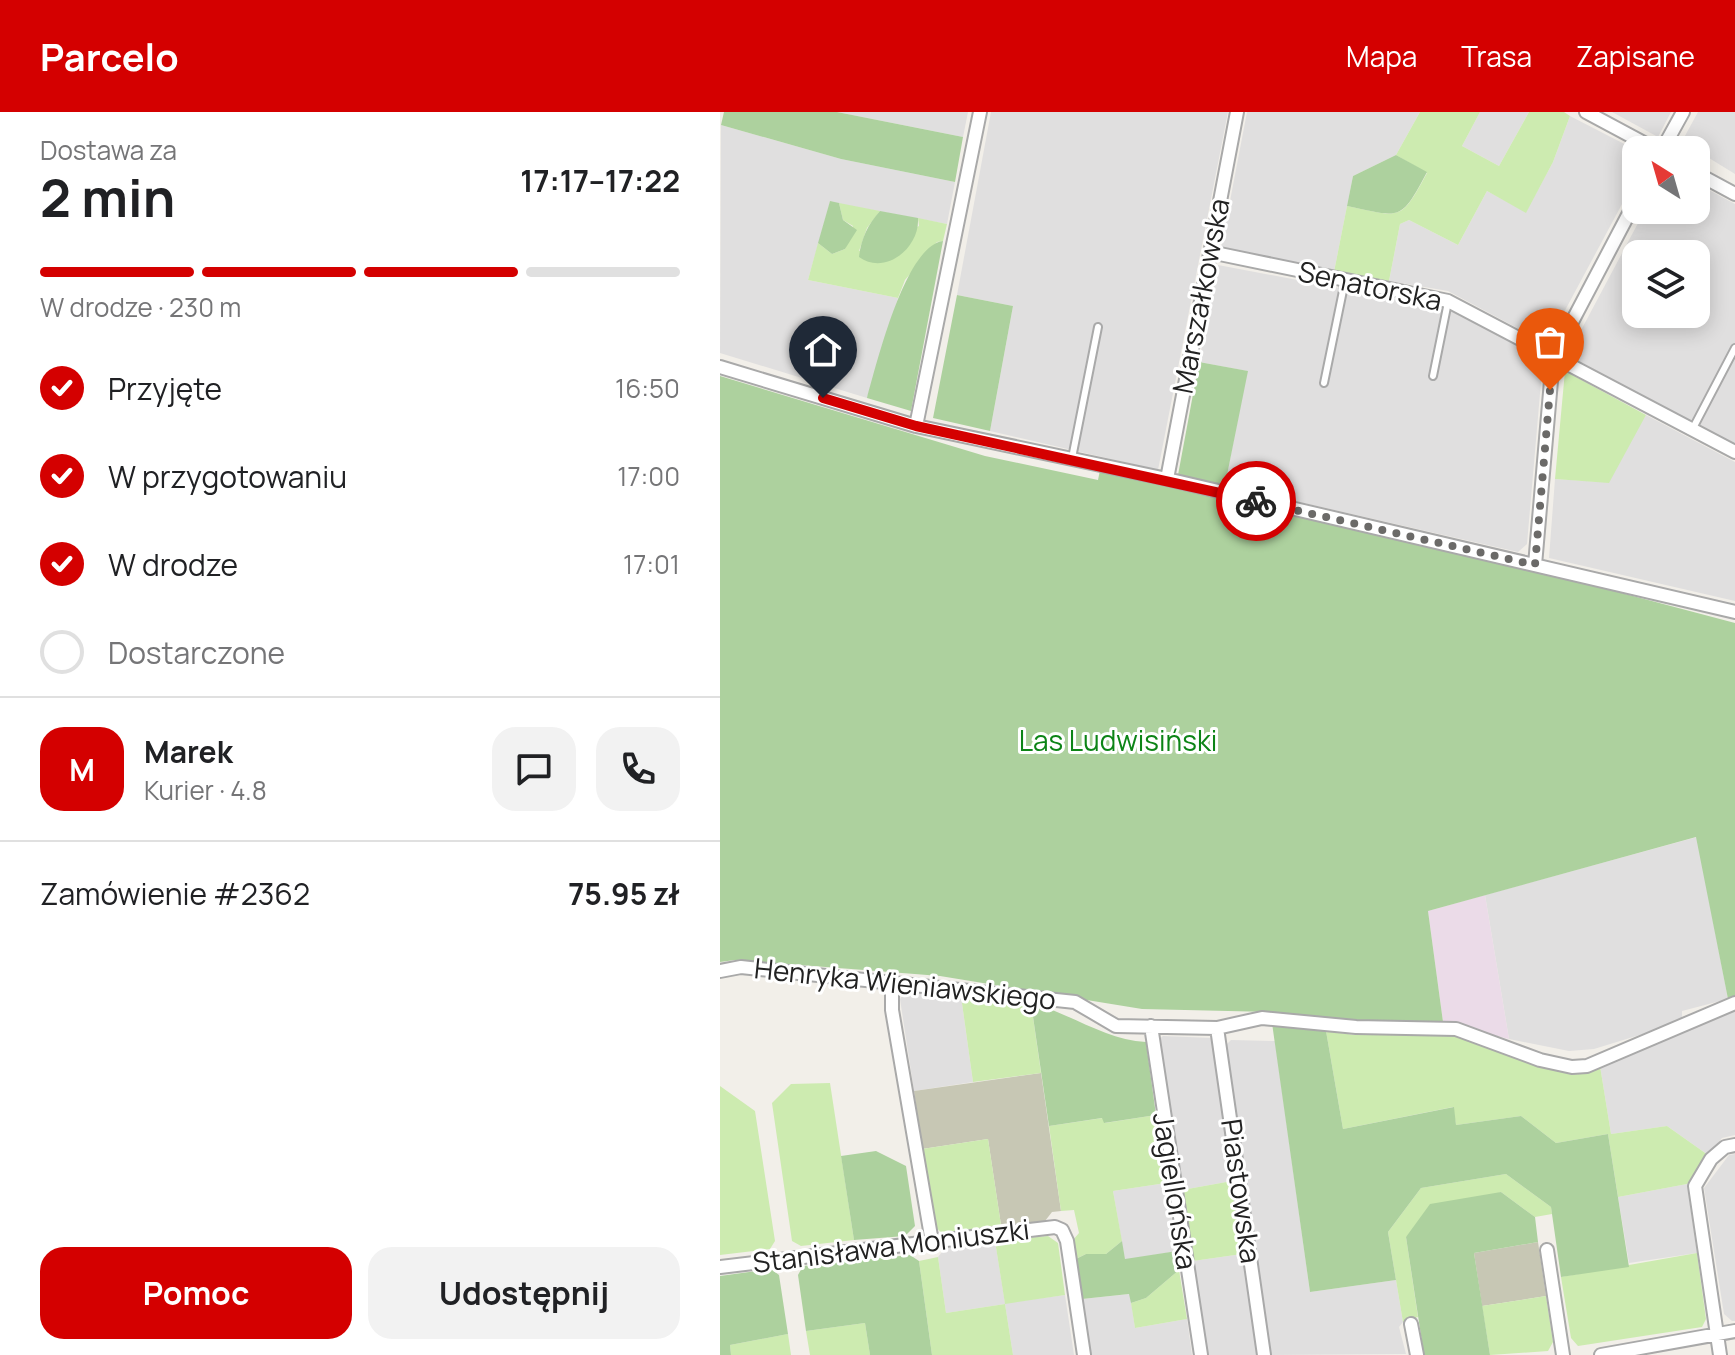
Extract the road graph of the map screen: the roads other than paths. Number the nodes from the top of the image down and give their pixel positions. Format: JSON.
{"nodes":[{"id":1,"x":980,"y":112,"type":"edge"},
{"id":2,"x":1237,"y":112,"type":"edge"},
{"id":3,"x":1586,"y":112,"type":"edge"},
{"id":4,"x":1683,"y":112,"type":"edge"},
{"id":5,"x":1633,"y":136,"type":"edge"},
{"id":6,"x":1668,"y":136,"type":"edge"},
{"id":7,"x":1710,"y":181,"type":"edge"},
{"id":8,"x":1735,"y":194,"type":"edge"},
{"id":9,"x":1623,"y":224,"type":"edge"},
{"id":10,"x":1210,"y":252,"type":"junction"},
{"id":11,"x":1345,"y":280,"type":"junction"},
{"id":12,"x":1448,"y":301,"type":"junction"},
{"id":13,"x":1098,"y":327,"type":"dead end"},
{"id":14,"x":1735,"y":348,"type":"edge"},
{"id":15,"x":1553,"y":358,"type":"junction"},
{"id":16,"x":720,"y":367,"type":"edge"},
{"id":17,"x":1433,"y":376,"type":"dead end"},
{"id":18,"x":1324,"y":383,"type":"dead end"},
{"id":19,"x":916,"y":426,"type":"junction"},
{"id":20,"x":1692,"y":430,"type":"junction"},
{"id":21,"x":1735,"y":452,"type":"edge"},
{"id":22,"x":1071,"y":462,"type":"junction"},
{"id":23,"x":1167,"y":479,"type":"junction"},
{"id":24,"x":1535,"y":565,"type":"junction"},
{"id":25,"x":1735,"y":612,"type":"edge"},
{"id":26,"x":720,"y":971,"type":"edge"},
{"id":27,"x":892,"y":982,"type":"junction"},
{"id":28,"x":1735,"y":1003,"type":"edge"},
{"id":29,"x":1151,"y":1026,"type":"junction"},
{"id":30,"x":1217,"y":1028,"type":"junction"},
{"id":31,"x":1735,"y":1145,"type":"edge"},
{"id":32,"x":932,"y":1242,"type":"junction"},
{"id":33,"x":1547,"y":1250,"type":"dead end"},
{"id":34,"x":720,"y":1267,"type":"edge"},
{"id":35,"x":1411,"y":1324,"type":"dead end"},
{"id":36,"x":1735,"y":1331,"type":"edge"},
{"id":37,"x":1717,"y":1334,"type":"junction"},
{"id":38,"x":1084,"y":1355,"type":"edge"},
{"id":39,"x":1201,"y":1355,"type":"edge"},
{"id":40,"x":1264,"y":1355,"type":"edge"},
{"id":41,"x":1417,"y":1355,"type":"edge"},
{"id":42,"x":1563,"y":1355,"type":"edge"},
{"id":43,"x":1601,"y":1355,"type":"edge"},
{"id":44,"x":1720,"y":1355,"type":"edge"}],
"edges":[{"from":1,"to":19,"type":"street"},
{"from":2,"to":10,"type":"street","name":"Marszałkowska"},
{"from":3,"to":5,"type":"street"},
{"from":4,"to":6,"type":"street"},
{"from":7,"to":8,"type":"street"},
{"from":9,"to":15,"type":"street"},
{"from":10,"to":11,"type":"street","name":"Senatorska"},
{"from":10,"to":23,"type":"street","name":"Marszałkowska"},
{"from":11,"to":12,"type":"street","name":"Senatorska"},
{"from":11,"to":18,"type":"lane"},
{"from":12,"to":15,"type":"street","name":"Senatorska"},
{"from":12,"to":17,"type":"lane"},
{"from":13,"to":22,"type":"lane"},
{"from":14,"to":20,"type":"lane"},
{"from":15,"to":20,"type":"street","name":"Senatorska"},
{"from":15,"to":24,"type":"street"},
{"from":16,"to":19,"type":"street"},
{"from":19,"to":22,"type":"street"},
{"from":20,"to":21,"type":"street","name":"Senatorska"},
{"from":22,"to":23,"type":"street"},
{"from":23,"to":24,"type":"street"},
{"from":24,"to":25,"type":"street"},
{"from":26,"to":27,"type":"street","name":"Henryka Wieniawskiego"},
{"from":27,"to":29,"type":"street","name":"Henryka Wieniawskiego"},
{"from":27,"to":32,"type":"street"},
{"from":28,"to":30,"type":"street","name":"Henryka Wieniawskiego"},
{"from":29,"to":30,"type":"street","name":"Henryka Wieniawskiego"},
{"from":29,"to":39,"type":"street","name":"Jagiellońska"},
{"from":30,"to":40,"type":"street","name":"Piastowska"},
{"from":31,"to":37,"type":"street"},
{"from":32,"to":34,"type":"street","name":"Stanisława Moniuszki"},
{"from":32,"to":38,"type":"street","name":"Stanisława Moniuszki"},
{"from":33,"to":42,"type":"street"},
{"from":35,"to":41,"type":"street"},
{"from":36,"to":37,"type":"street"},
{"from":37,"to":43,"type":"street"},
{"from":37,"to":44,"type":"street"}]}
